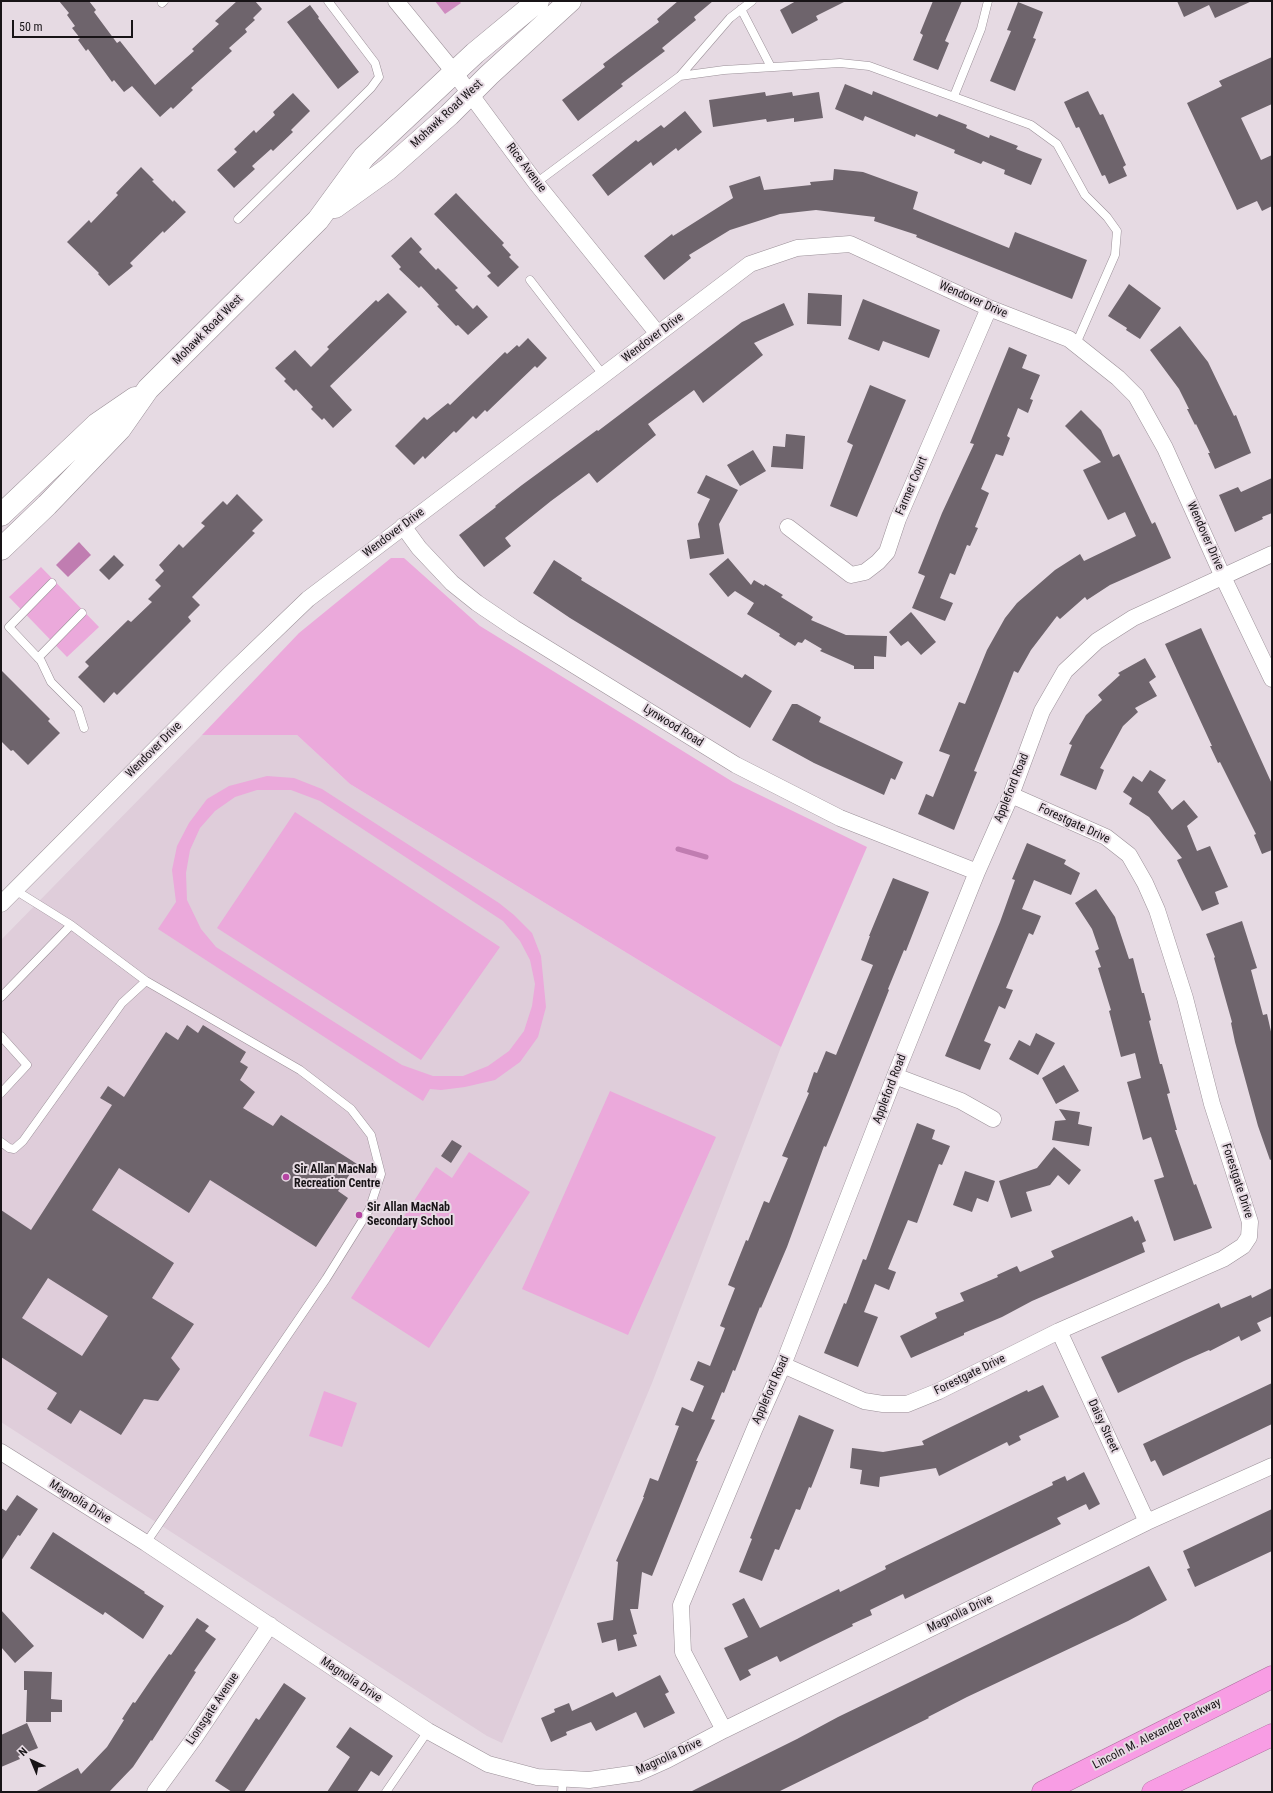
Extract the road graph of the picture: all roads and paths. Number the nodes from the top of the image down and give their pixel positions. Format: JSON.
{"nodes":[{"id":1,"x":328,"y":1,"type":"edge"},
{"id":2,"x":396,"y":1,"type":"edge"},
{"id":3,"x":538,"y":1,"type":"edge"},
{"id":4,"x":570,"y":1,"type":"edge"},
{"id":5,"x":752,"y":1,"type":"edge"},
{"id":6,"x":988,"y":1,"type":"edge"},
{"id":7,"x":741,"y":9,"type":"junction"},
{"id":8,"x":771,"y":67,"type":"junction"},
{"id":9,"x":454,"y":72,"type":"junction"},
{"id":10,"x":680,"y":76,"type":"junction"},
{"id":11,"x":470,"y":94,"type":"junction"},
{"id":12,"x":954,"y":96,"type":"junction"},
{"id":13,"x":536,"y":183,"type":"junction"},
{"id":14,"x":238,"y":219,"type":"dead end"},
{"id":15,"x":318,"y":220,"type":"junction"},
{"id":16,"x":530,"y":280,"type":"dead end"},
{"id":17,"x":989,"y":308,"type":"junction"},
{"id":18,"x":658,"y":334,"type":"junction"},
{"id":19,"x":1076,"y":344,"type":"junction"},
{"id":20,"x":604,"y":376,"type":"junction"},
{"id":21,"x":148,"y":389,"type":"junction"},
{"id":22,"x":18,"y":518,"type":"edge"},
{"id":23,"x":403,"y":526,"type":"junction"},
{"id":24,"x":788,"y":527,"type":"dead end"},
{"id":25,"x":1272,"y":554,"type":"edge"},
{"id":26,"x":1223,"y":577,"type":"junction"},
{"id":27,"x":52,"y":583,"type":"dead end"},
{"id":28,"x":82,"y":614,"type":"dead end"},
{"id":29,"x":38,"y":658,"type":"junction"},
{"id":30,"x":1272,"y":679,"type":"edge"},
{"id":31,"x":84,"y":728,"type":"dead end"},
{"id":32,"x":1011,"y":795,"type":"junction"},
{"id":33,"x":977,"y":872,"type":"junction"},
{"id":34,"x":15,"y":890,"type":"junction"},
{"id":35,"x":1,"y":904,"type":"edge"},
{"id":36,"x":71,"y":925,"type":"junction"},
{"id":37,"x":146,"y":981,"type":"junction"},
{"id":38,"x":1,"y":997,"type":"edge"},
{"id":39,"x":1,"y":1036,"type":"edge"},
{"id":40,"x":895,"y":1076,"type":"junction"},
{"id":41,"x":1,"y":1093,"type":"edge"},
{"id":42,"x":993,"y":1119,"type":"dead end"},
{"id":43,"x":1,"y":1142,"type":"edge"},
{"id":44,"x":1059,"y":1331,"type":"junction"},
{"id":45,"x":783,"y":1365,"type":"junction"},
{"id":46,"x":1,"y":1452,"type":"edge"},
{"id":47,"x":1272,"y":1466,"type":"edge"},
{"id":48,"x":1147,"y":1522,"type":"junction"},
{"id":49,"x":146,"y":1543,"type":"junction"},
{"id":50,"x":270,"y":1625,"type":"junction"},
{"id":51,"x":1263,"y":1681,"type":"edge"},
{"id":52,"x":724,"y":1730,"type":"junction"},
{"id":53,"x":428,"y":1731,"type":"junction"},
{"id":54,"x":1272,"y":1735,"type":"edge"},
{"id":55,"x":563,"y":1785,"type":"edge"},
{"id":56,"x":155,"y":1792,"type":"edge"},
{"id":57,"x":386,"y":1792,"type":"edge"},
{"id":58,"x":1043,"y":1792,"type":"edge"},
{"id":59,"x":1153,"y":1792,"type":"edge"}],
"edges":[{"from":1,"to":14,"type":"lane"},
{"from":2,"to":9,"type":"street","name":"Rice Avenue"},
{"from":3,"to":9,"type":"main road","name":"Mohawk Road West"},
{"from":4,"to":11,"type":"main road","name":"Mohawk Road West"},
{"from":5,"to":7,"type":"lane"},
{"from":6,"to":12,"type":"lane"},
{"from":7,"to":8,"type":"lane"},
{"from":7,"to":10,"type":"lane"},
{"from":8,"to":10,"type":"lane"},
{"from":8,"to":12,"type":"lane"},
{"from":9,"to":11,"type":"street","name":"Rice Avenue"},
{"from":9,"to":15,"type":"main road","name":"Mohawk Road West"},
{"from":10,"to":13,"type":"lane"},
{"from":11,"to":13,"type":"street","name":"Rice Avenue"},
{"from":11,"to":15,"type":"main road","name":"Mohawk Road West"},
{"from":12,"to":19,"type":"lane"},
{"from":13,"to":18,"type":"street","name":"Rice Avenue"},
{"from":15,"to":21,"type":"main road","name":"Mohawk Road West"},
{"from":16,"to":20,"type":"lane"},
{"from":17,"to":18,"type":"street","name":"Wendover Drive"},
{"from":17,"to":19,"type":"street","name":"Wendover Drive"},
{"from":17,"to":24,"type":"street","name":"Farmer Court"},
{"from":18,"to":20,"type":"street","name":"Wendover Drive"},
{"from":19,"to":26,"type":"street","name":"Wendover Drive"},
{"from":20,"to":23,"type":"street","name":"Wendover Drive"},
{"from":21,"to":22,"type":"main road","name":"Mohawk Road West"},
{"from":21,"to":22,"type":"main road","name":"Mohawk Road West"},
{"from":23,"to":33,"type":"street","name":"Lynwood Road"},
{"from":23,"to":34,"type":"street","name":"Wendover Drive"},
{"from":25,"to":26,"type":"street","name":"Appleford Road"},
{"from":26,"to":30,"type":"street","name":"Wendover Drive"},
{"from":26,"to":32,"type":"street","name":"Appleford Road"},
{"from":27,"to":29,"type":"lane"},
{"from":28,"to":29,"type":"lane"},
{"from":29,"to":31,"type":"lane"},
{"from":32,"to":33,"type":"street","name":"Appleford Road"},
{"from":32,"to":44,"type":"street","name":"Forestgate Drive"},
{"from":33,"to":40,"type":"street","name":"Appleford Road"},
{"from":34,"to":35,"type":"street","name":"Wendover Drive"},
{"from":34,"to":36,"type":"lane"},
{"from":36,"to":37,"type":"lane"},
{"from":36,"to":38,"type":"lane"},
{"from":37,"to":43,"type":"lane"},
{"from":37,"to":49,"type":"lane"},
{"from":39,"to":41,"type":"lane"},
{"from":40,"to":42,"type":"street"},
{"from":40,"to":45,"type":"street","name":"Appleford Road"},
{"from":44,"to":45,"type":"street","name":"Forestgate Drive"},
{"from":44,"to":48,"type":"street","name":"Daisy Street"},
{"from":45,"to":52,"type":"street","name":"Appleford Road"},
{"from":46,"to":49,"type":"street","name":"Magnolia Drive"},
{"from":47,"to":48,"type":"street","name":"Magnolia Drive"},
{"from":48,"to":52,"type":"street","name":"Magnolia Drive"},
{"from":49,"to":50,"type":"street","name":"Magnolia Drive"},
{"from":50,"to":53,"type":"street","name":"Magnolia Drive"},
{"from":50,"to":56,"type":"street","name":"Lionsgate Avenue"},
{"from":51,"to":58,"type":"highway","name":"Lincoln M. Alexander Parkway"},
{"from":52,"to":55,"type":"street","name":"Magnolia Drive"},
{"from":53,"to":55,"type":"street","name":"Magnolia Drive"},
{"from":53,"to":57,"type":"lane"},
{"from":54,"to":59,"type":"highway"}]}
